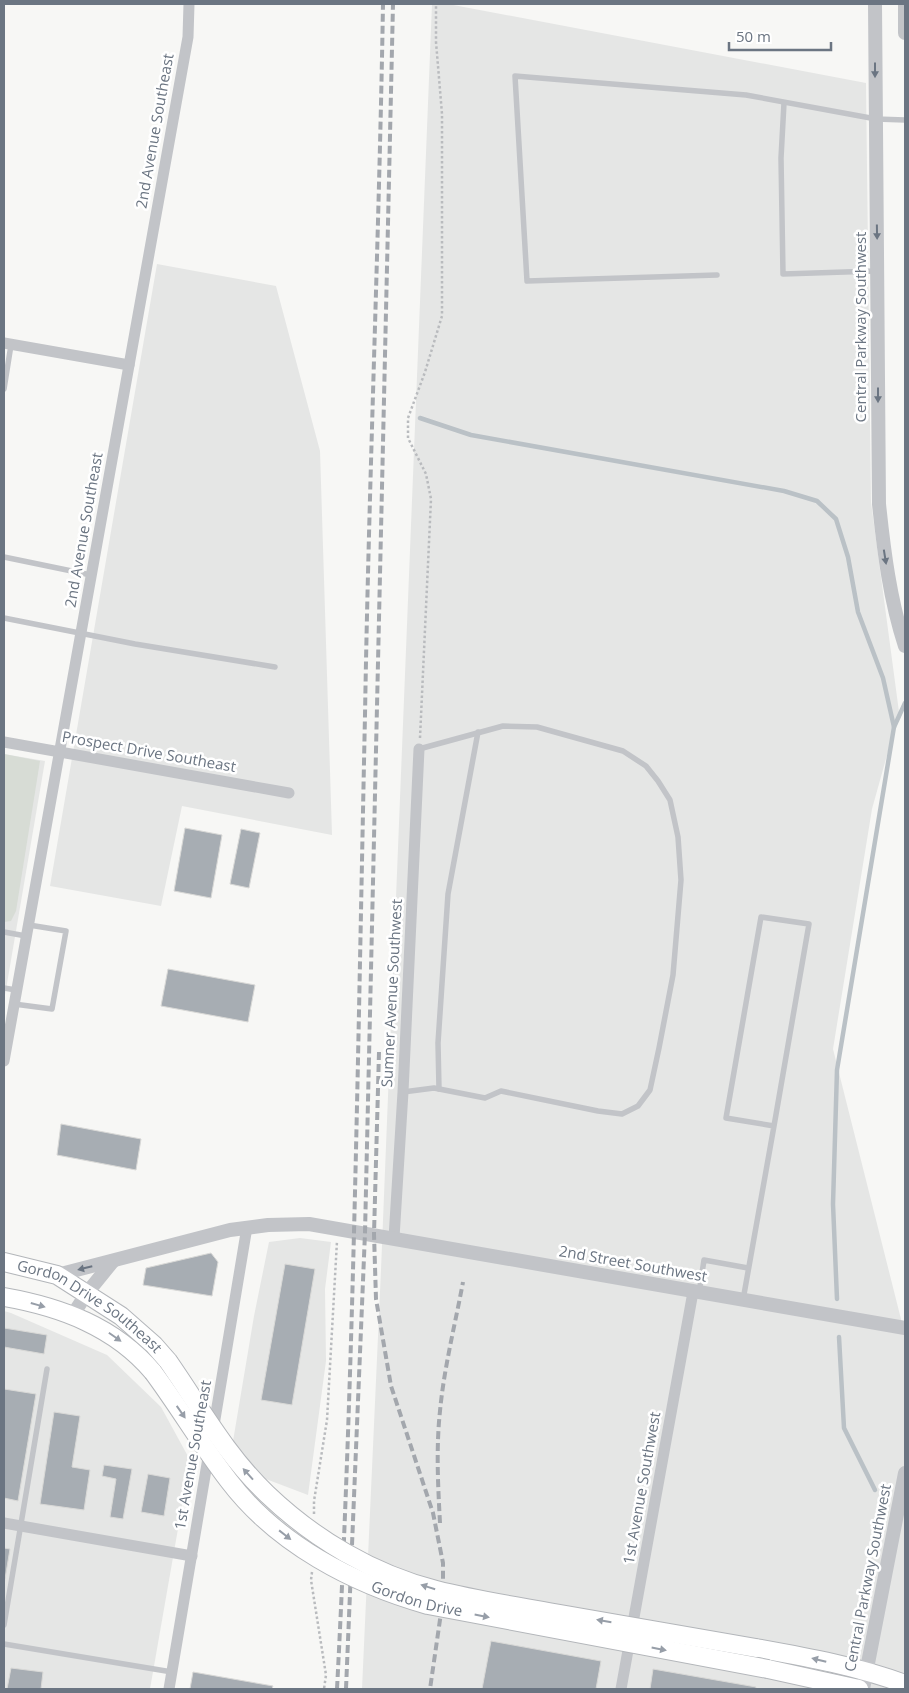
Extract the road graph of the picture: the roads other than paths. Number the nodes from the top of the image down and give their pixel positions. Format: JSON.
{"nodes":[{"id":1,"x":189,"y":4,"type":"edge"},
{"id":2,"x":875,"y":4,"type":"edge"},
{"id":3,"x":905,"y":4,"type":"edge"},
{"id":4,"x":905,"y":33,"type":"edge"},
{"id":5,"x":784,"y":103,"type":"junction"},
{"id":6,"x":876,"y":119,"type":"junction"},
{"id":7,"x":905,"y":120,"type":"edge"},
{"id":8,"x":878,"y":271,"type":"junction"},
{"id":9,"x":717,"y":275,"type":"dead end"},
{"id":10,"x":8,"y":344,"type":"edge"},
{"id":11,"x":129,"y":365,"type":"junction"},
{"id":12,"x":4,"y":389,"type":"edge"},
{"id":13,"x":4,"y":557,"type":"edge"},
{"id":14,"x":91,"y":574,"type":"junction"},
{"id":15,"x":4,"y":618,"type":"edge"},
{"id":16,"x":81,"y":633,"type":"junction"},
{"id":17,"x":905,"y":646,"type":"edge"},
{"id":18,"x":275,"y":667,"type":"dead end"},
{"id":19,"x":478,"y":732,"type":"junction"},
{"id":20,"x":4,"y":742,"type":"edge"},
{"id":21,"x":419,"y":750,"type":"joint"},
{"id":22,"x":59,"y":752,"type":"junction"},
{"id":23,"x":289,"y":793,"type":"dead end"},
{"id":24,"x":27,"y":930,"type":"junction"},
{"id":25,"x":4,"y":932,"type":"edge"},
{"id":26,"x":4,"y":988,"type":"edge"},
{"id":27,"x":16,"y":990,"type":"junction"},
{"id":28,"x":14,"y":1004,"type":"junction"},
{"id":29,"x":4,"y":1061,"type":"edge"},
{"id":30,"x":439,"y":1089,"type":"junction"},
{"id":31,"x":403,"y":1092,"type":"junction"},
{"id":32,"x":774,"y":1126,"type":"junction"},
{"id":33,"x":248,"y":1227,"type":"junction"},
{"id":34,"x":394,"y":1238,"type":"junction"},
{"id":35,"x":113,"y":1261,"type":"junction"},
{"id":36,"x":4,"y":1262,"type":"edge"},
{"id":37,"x":748,"y":1268,"type":"junction"},
{"id":38,"x":57,"y":1275,"type":"junction"},
{"id":39,"x":696,"y":1292,"type":"junction"},
{"id":40,"x":87,"y":1293,"type":"junction"},
{"id":41,"x":4,"y":1297,"type":"edge"},
{"id":42,"x":742,"y":1300,"type":"junction"},
{"id":43,"x":72,"y":1316,"type":"junction"},
{"id":44,"x":905,"y":1328,"type":"edge"},
{"id":45,"x":168,"y":1361,"type":"joint"},
{"id":46,"x":48,"y":1369,"type":"dead end"},
{"id":47,"x":153,"y":1372,"type":"joint"},
{"id":48,"x":905,"y":1472,"type":"edge"},
{"id":49,"x":4,"y":1523,"type":"edge"},
{"id":50,"x":22,"y":1526,"type":"junction"},
{"id":51,"x":192,"y":1556,"type":"junction"},
{"id":52,"x":4,"y":1625,"type":"edge"},
{"id":53,"x":4,"y":1644,"type":"edge"},
{"id":54,"x":866,"y":1671,"type":"junction"},
{"id":55,"x":172,"y":1672,"type":"junction"},
{"id":56,"x":905,"y":1684,"type":"edge"},
{"id":57,"x":169,"y":1689,"type":"edge"},
{"id":58,"x":621,"y":1689,"type":"edge"},
{"id":59,"x":859,"y":1689,"type":"edge"},
{"id":60,"x":864,"y":1689,"type":"edge"}],
"edges":[{"from":1,"to":11,"type":"street","name":"2nd Avenue Southeast"},
{"from":2,"to":6,"type":"street","name":"Central Parkway Southwest","one_way":true},
{"from":3,"to":4,"type":"street"},
{"from":5,"to":6,"type":"lane"},
{"from":5,"to":8,"type":"lane"},
{"from":5,"to":9,"type":"lane"},
{"from":6,"to":7,"type":"lane"},
{"from":6,"to":8,"type":"street","name":"Central Parkway Southwest","one_way":true},
{"from":8,"to":17,"type":"street","name":"Central Parkway Southwest","one_way":true},
{"from":10,"to":11,"type":"street"},
{"from":10,"to":12,"type":"lane"},
{"from":11,"to":14,"type":"street","name":"2nd Avenue Southeast"},
{"from":13,"to":14,"type":"lane"},
{"from":14,"to":16,"type":"street","name":"2nd Avenue Southeast"},
{"from":15,"to":16,"type":"lane"},
{"from":16,"to":18,"type":"lane"},
{"from":16,"to":22,"type":"street","name":"2nd Avenue Southeast"},
{"from":19,"to":21,"type":"lane"},
{"from":19,"to":30,"type":"lane"},
{"from":19,"to":30,"type":"lane"},
{"from":20,"to":22,"type":"street","name":"Prospect Drive Southeast"},
{"from":21,"to":31,"type":"street","name":"Sumner Avenue Southwest"},
{"from":22,"to":23,"type":"street","name":"Prospect Drive Southeast"},
{"from":22,"to":24,"type":"street","name":"2nd Avenue Southeast"},
{"from":24,"to":25,"type":"lane"},
{"from":24,"to":27,"type":"street","name":"2nd Avenue Southeast"},
{"from":24,"to":28,"type":"lane"},
{"from":26,"to":27,"type":"lane"},
{"from":27,"to":28,"type":"street","name":"2nd Avenue Southeast"},
{"from":28,"to":29,"type":"street","name":"2nd Avenue Southeast"},
{"from":30,"to":31,"type":"lane"},
{"from":31,"to":34,"type":"street","name":"Sumner Avenue Southwest"},
{"from":32,"to":32,"type":"lane"},
{"from":32,"to":37,"type":"lane"},
{"from":33,"to":34,"type":"street","name":"2nd Street Southwest"},
{"from":33,"to":35,"type":"street","name":"2nd Street Southwest"},
{"from":33,"to":51,"type":"street","name":"1st Avenue Southeast"},
{"from":34,"to":39,"type":"street","name":"2nd Street Southwest"},
{"from":35,"to":38,"type":"street","name":"2nd Street Southwest","one_way":true},
{"from":35,"to":40,"type":"street"},
{"from":36,"to":38,"type":"main road","name":"Gordon Drive Southeast"},
{"from":37,"to":39,"type":"lane"},
{"from":37,"to":42,"type":"lane"},
{"from":38,"to":40,"type":"main road","name":"Gordon Drive Southeast"},
{"from":39,"to":42,"type":"street","name":"2nd Street Southwest"},
{"from":39,"to":58,"type":"street","name":"1st Avenue Southwest"},
{"from":40,"to":43,"type":"street"},
{"from":40,"to":45,"type":"main road","name":"Gordon Drive Southeast"},
{"from":41,"to":43,"type":"main road","name":"Gordon Drive Southeast","one_way":true},
{"from":42,"to":44,"type":"street","name":"2nd Street Southwest"},
{"from":43,"to":47,"type":"main road","name":"Gordon Drive Southeast","one_way":true},
{"from":54,"to":45,"type":"main road","name":"Gordon Drive","one_way":true,"bridge":true},
{"from":46,"to":50,"type":"lane"},
{"from":47,"to":59,"type":"main road","name":"Gordon Drive","one_way":true,"bridge":true},
{"from":48,"to":54,"type":"street","name":"Central Parkway Southwest"},
{"from":49,"to":50,"type":"street"},
{"from":50,"to":51,"type":"street"},
{"from":50,"to":52,"type":"lane"},
{"from":51,"to":55,"type":"street","name":"1st Avenue Southeast"},
{"from":53,"to":55,"type":"lane"},
{"from":54,"to":56,"type":"main road","name":"Gordon Drive"},
{"from":54,"to":60,"type":"street","name":"Central Parkway Southwest"},
{"from":55,"to":57,"type":"street","name":"1st Avenue Southeast"}]}
